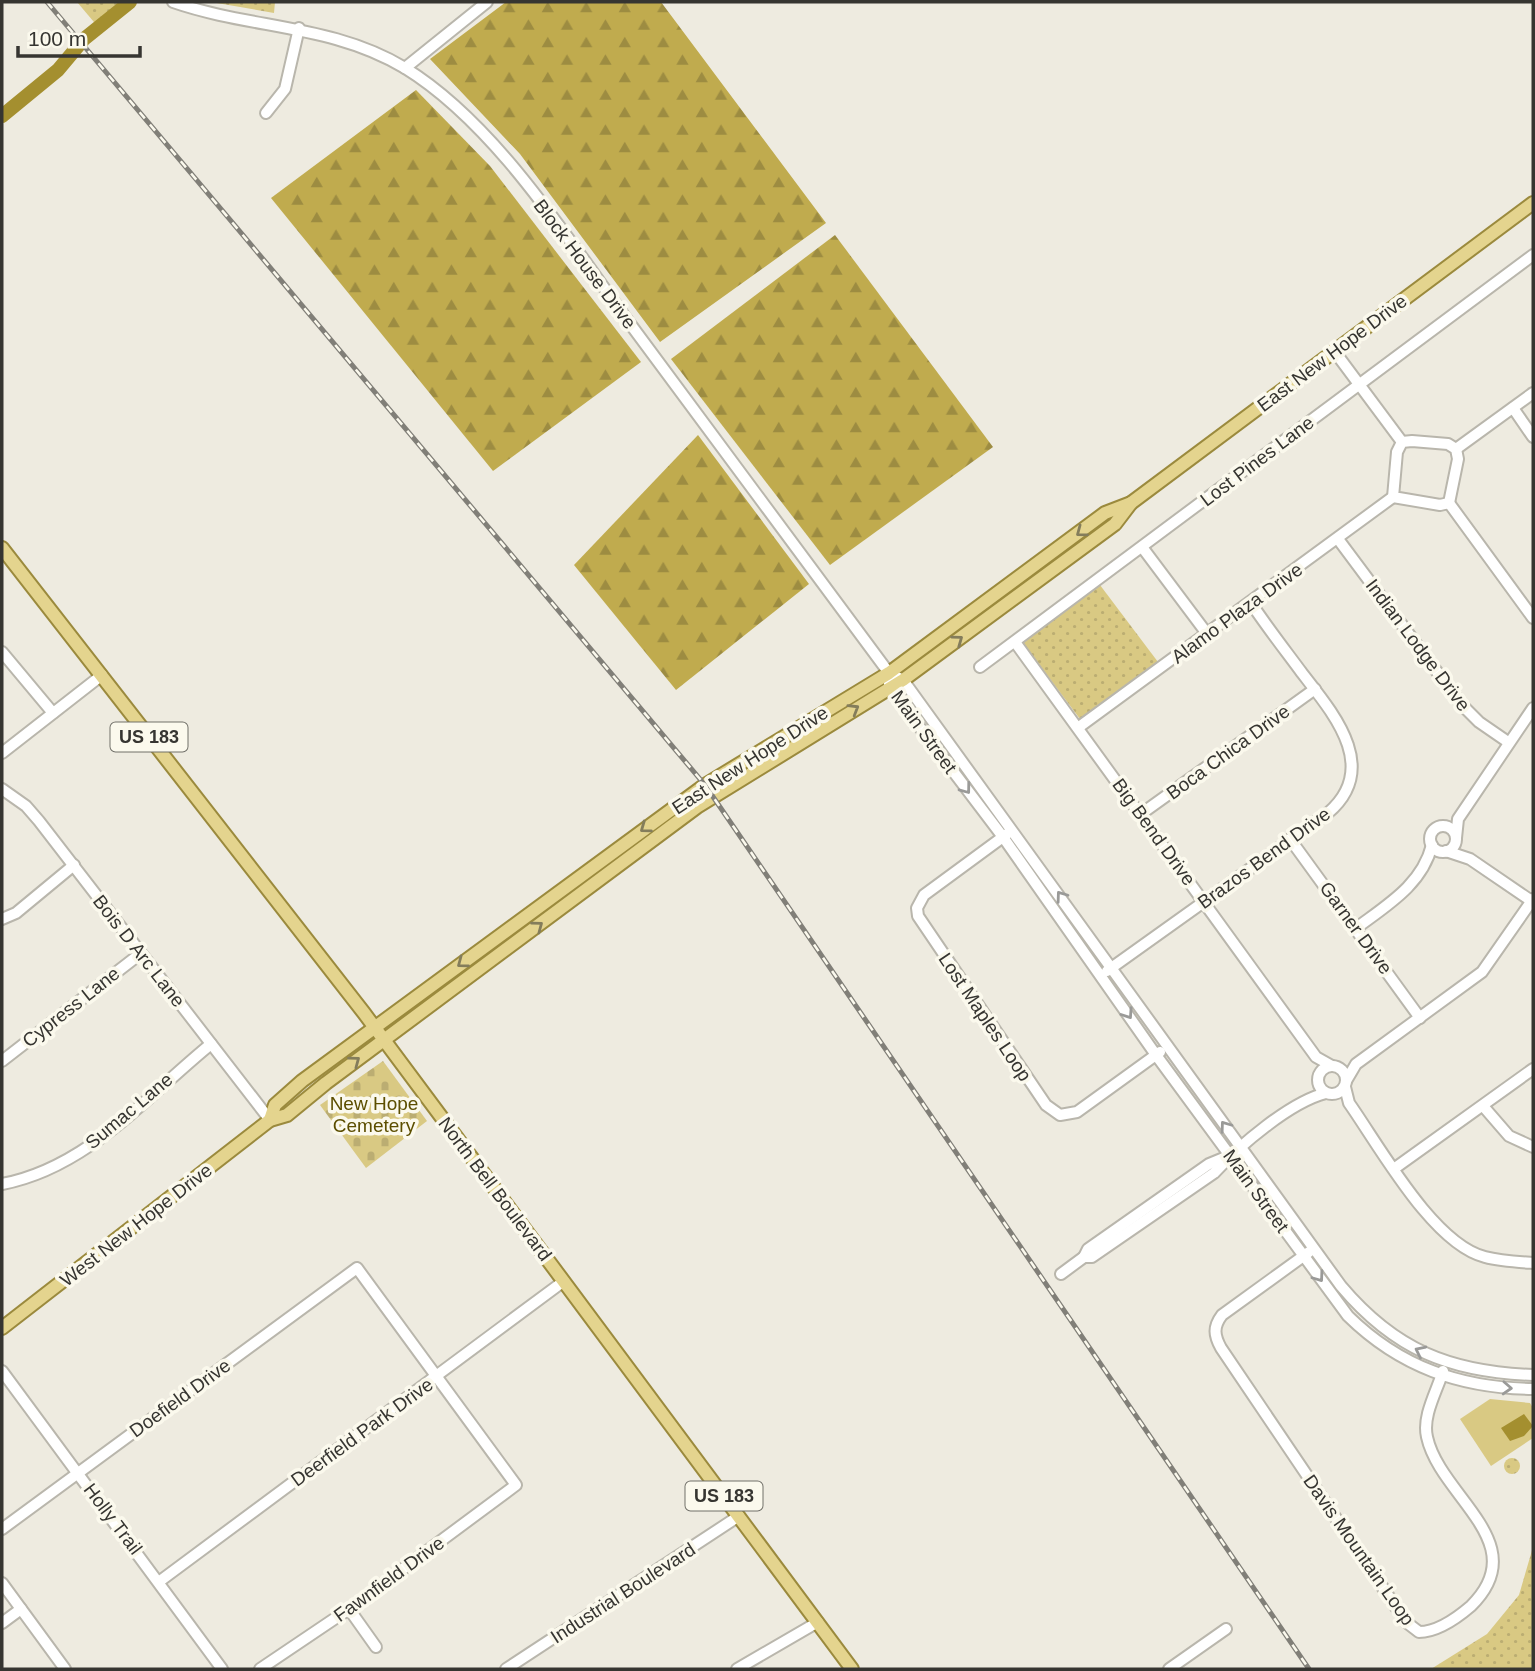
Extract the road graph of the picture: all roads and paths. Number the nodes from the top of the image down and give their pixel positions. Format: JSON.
{"nodes":[{"id":1,"x":173,"y":2,"type":"edge"},
{"id":2,"x":487,"y":2,"type":"edge"},
{"id":3,"x":299,"y":28,"type":"junction"},
{"id":4,"x":405,"y":68,"type":"junction"},
{"id":5,"x":266,"y":113,"type":"dead end"},
{"id":6,"x":1533,"y":203,"type":"edge"},
{"id":7,"x":1533,"y":255,"type":"edge"},
{"id":8,"x":1335,"y":352,"type":"junction"},
{"id":9,"x":1359,"y":385,"type":"junction"},
{"id":10,"x":1533,"y":393,"type":"edge"},
{"id":11,"x":1513,"y":408,"type":"junction"},
{"id":12,"x":1533,"y":437,"type":"edge"},
{"id":13,"x":1402,"y":442,"type":"junction"},
{"id":14,"x":1457,"y":449,"type":"junction"},
{"id":15,"x":1393,"y":497,"type":"junction"},
{"id":16,"x":1131,"y":503,"type":"junction"},
{"id":17,"x":1449,"y":503,"type":"junction"},
{"id":18,"x":1338,"y":539,"type":"junction"},
{"id":19,"x":1142,"y":547,"type":"junction"},
{"id":20,"x":2,"y":548,"type":"edge"},
{"id":21,"x":1251,"y":603,"type":"junction"},
{"id":22,"x":1533,"y":618,"type":"edge"},
{"id":23,"x":1208,"y":635,"type":"junction"},
{"id":24,"x":1015,"y":642,"type":"junction"},
{"id":25,"x":2,"y":652,"type":"edge"},
{"id":26,"x":980,"y":667,"type":"dead end"},
{"id":27,"x":889,"y":673,"type":"junction"},
{"id":28,"x":102,"y":675,"type":"junction"},
{"id":29,"x":903,"y":680,"type":"junction"},
{"id":30,"x":890,"y":688,"type":"junction"},
{"id":31,"x":1315,"y":689,"type":"junction"},
{"id":32,"x":1533,"y":708,"type":"edge"},
{"id":33,"x":53,"y":713,"type":"junction"},
{"id":34,"x":1079,"y":727,"type":"junction"},
{"id":35,"x":1508,"y":742,"type":"junction"},
{"id":36,"x":2,"y":753,"type":"edge"},
{"id":37,"x":2,"y":789,"type":"edge"},
{"id":38,"x":1141,"y":814,"type":"junction"},
{"id":39,"x":1458,"y":819,"type":"junction"},
{"id":40,"x":1441,"y":826,"type":"junction"},
{"id":41,"x":1013,"y":830,"type":"junction"},
{"id":42,"x":1003,"y":837,"type":"junction"},
{"id":43,"x":1290,"y":839,"type":"junction"},
{"id":44,"x":1456,"y":840,"type":"junction"},
{"id":45,"x":1432,"y":845,"type":"junction"},
{"id":46,"x":1445,"y":851,"type":"junction"},
{"id":47,"x":1470,"y":859,"type":"junction"},
{"id":48,"x":1428,"y":862,"type":"junction"},
{"id":49,"x":74,"y":865,"type":"junction"},
{"id":50,"x":1533,"y":901,"type":"edge"},
{"id":51,"x":1204,"y":902,"type":"junction"},
{"id":52,"x":2,"y":919,"type":"edge"},
{"id":53,"x":1355,"y":929,"type":"junction"},
{"id":54,"x":140,"y":954,"type":"junction"},
{"id":55,"x":1112,"y":967,"type":"junction"},
{"id":56,"x":1102,"y":975,"type":"junction"},
{"id":57,"x":1420,"y":1018,"type":"junction"},
{"id":58,"x":374,"y":1026,"type":"junction"},
{"id":59,"x":384,"y":1039,"type":"junction"},
{"id":60,"x":211,"y":1044,"type":"junction"},
{"id":61,"x":1168,"y":1047,"type":"junction"},
{"id":62,"x":1156,"y":1055,"type":"junction"},
{"id":63,"x":1316,"y":1057,"type":"junction"},
{"id":64,"x":2,"y":1061,"type":"edge"},
{"id":65,"x":1356,"y":1064,"type":"junction"},
{"id":66,"x":1334,"y":1067,"type":"junction"},
{"id":67,"x":1533,"y":1069,"type":"edge"},
{"id":68,"x":1318,"y":1078,"type":"junction"},
{"id":69,"x":1346,"y":1084,"type":"junction"},
{"id":70,"x":1330,"y":1094,"type":"junction"},
{"id":71,"x":1310,"y":1097,"type":"junction"},
{"id":72,"x":1349,"y":1103,"type":"junction"},
{"id":73,"x":1483,"y":1105,"type":"junction"},
{"id":74,"x":270,"y":1120,"type":"junction"},
{"id":75,"x":1533,"y":1147,"type":"edge"},
{"id":76,"x":1241,"y":1148,"type":"junction"},
{"id":77,"x":1230,"y":1156,"type":"junction"},
{"id":78,"x":1395,"y":1168,"type":"junction"},
{"id":79,"x":2,"y":1184,"type":"edge"},
{"id":80,"x":1314,"y":1248,"type":"junction"},
{"id":81,"x":1303,"y":1256,"type":"junction"},
{"id":82,"x":1533,"y":1263,"type":"edge"},
{"id":83,"x":1061,"y":1274,"type":"dead end"},
{"id":84,"x":564,"y":1281,"type":"junction"},
{"id":85,"x":2,"y":1328,"type":"edge"},
{"id":86,"x":1446,"y":1362,"type":"junction"},
{"id":87,"x":2,"y":1371,"type":"edge"},
{"id":88,"x":1533,"y":1375,"type":"edge"},
{"id":89,"x":437,"y":1376,"type":"junction"},
{"id":90,"x":1441,"y":1376,"type":"junction"},
{"id":91,"x":1533,"y":1389,"type":"edge"},
{"id":92,"x":78,"y":1473,"type":"junction"},
{"id":93,"x":738,"y":1516,"type":"junction"},
{"id":94,"x":2,"y":1528,"type":"edge"},
{"id":95,"x":160,"y":1581,"type":"junction"},
{"id":96,"x":2,"y":1583,"type":"edge"},
{"id":97,"x":21,"y":1609,"type":"junction"},
{"id":98,"x":349,"y":1609,"type":"junction"},
{"id":99,"x":818,"y":1622,"type":"junction"},
{"id":100,"x":2,"y":1623,"type":"edge"},
{"id":101,"x":1226,"y":1629,"type":"dead end"},
{"id":102,"x":376,"y":1647,"type":"dead end"},
{"id":103,"x":65,"y":1669,"type":"edge"},
{"id":104,"x":222,"y":1669,"type":"edge"},
{"id":105,"x":260,"y":1669,"type":"edge"},
{"id":106,"x":506,"y":1669,"type":"edge"},
{"id":107,"x":737,"y":1669,"type":"edge"},
{"id":108,"x":852,"y":1669,"type":"edge"},
{"id":109,"x":1169,"y":1669,"type":"edge"}],
"edges":[{"from":1,"to":3,"type":"street","name":"Block House Drive"},
{"from":2,"to":4,"type":"street"},
{"from":3,"to":4,"type":"street","name":"Block House Drive"},
{"from":3,"to":5,"type":"street"},
{"from":4,"to":27,"type":"street","name":"Block House Drive"},
{"from":6,"to":8,"type":"main road","name":"East New Hope Drive"},
{"from":7,"to":9,"type":"street","name":"Lost Pines Lane"},
{"from":8,"to":9,"type":"street"},
{"from":8,"to":16,"type":"main road","name":"East New Hope Drive"},
{"from":9,"to":13,"type":"street"},
{"from":9,"to":19,"type":"street","name":"Lost Pines Lane"},
{"from":10,"to":11,"type":"street"},
{"from":11,"to":12,"type":"street"},
{"from":11,"to":14,"type":"street"},
{"from":13,"to":14,"type":"street"},
{"from":13,"to":15,"type":"street"},
{"from":14,"to":17,"type":"street"},
{"from":15,"to":17,"type":"street"},
{"from":15,"to":18,"type":"street","name":"Alamo Plaza Drive"},
{"from":16,"to":27,"type":"main road","name":"East New Hope Drive","one_way":true},
{"from":29,"to":16,"type":"main road","name":"East New Hope Drive","one_way":true},
{"from":17,"to":22,"type":"street"},
{"from":18,"to":21,"type":"street","name":"Alamo Plaza Drive"},
{"from":18,"to":35,"type":"street","name":"Indian Lodge Drive"},
{"from":19,"to":23,"type":"street"},
{"from":19,"to":24,"type":"street","name":"Lost Pines Lane"},
{"from":20,"to":28,"type":"main road","name":"North Bell Boulevard","number":"US 183"},
{"from":21,"to":23,"type":"street","name":"Alamo Plaza Drive"},
{"from":21,"to":31,"type":"street","name":"Brazos Bend Drive"},
{"from":23,"to":34,"type":"street","name":"Alamo Plaza Drive"},
{"from":24,"to":26,"type":"street","name":"Lost Pines Lane"},
{"from":24,"to":34,"type":"street","name":"Big Bend Drive"},
{"from":25,"to":33,"type":"street"},
{"from":27,"to":29,"type":"street","name":"Main Street"},
{"from":27,"to":30,"type":"street","name":"Main Street"},
{"from":27,"to":58,"type":"main road","name":"East New Hope Drive","one_way":true},
{"from":28,"to":33,"type":"street"},
{"from":28,"to":58,"type":"main road","name":"North Bell Boulevard","number":"US 183"},
{"from":29,"to":30,"type":"main road","name":"East New Hope Drive"},
{"from":29,"to":41,"type":"street","name":"Main Street"},
{"from":30,"to":42,"type":"street","name":"Main Street","one_way":true},
{"from":59,"to":30,"type":"main road","name":"East New Hope Drive","one_way":true},
{"from":31,"to":38,"type":"street","name":"Boca Chica Drive"},
{"from":31,"to":43,"type":"street","name":"Brazos Bend Drive"},
{"from":32,"to":35,"type":"street"},
{"from":33,"to":36,"type":"street"},
{"from":34,"to":38,"type":"street","name":"Big Bend Drive"},
{"from":35,"to":39,"type":"street"},
{"from":37,"to":49,"type":"street","name":"Bois D Arc Lane"},
{"from":38,"to":51,"type":"street","name":"Big Bend Drive"},
{"from":39,"to":40,"type":"street"},
{"from":39,"to":44,"type":"street"},
{"from":40,"to":44,"type":"street"},
{"from":40,"to":45,"type":"street"},
{"from":41,"to":42,"type":"street","name":"Lost Maples Loop"},
{"from":55,"to":41,"type":"street","name":"Main Street","one_way":true},
{"from":42,"to":56,"type":"street","name":"Main Street"},
{"from":42,"to":62,"type":"street","name":"Lost Maples Loop"},
{"from":43,"to":51,"type":"street","name":"Brazos Bend Drive"},
{"from":43,"to":53,"type":"street","name":"Garner Drive"},
{"from":44,"to":46,"type":"street"},
{"from":44,"to":47,"type":"street"},
{"from":45,"to":46,"type":"street"},
{"from":45,"to":48,"type":"street"},
{"from":46,"to":47,"type":"street"},
{"from":46,"to":48,"type":"street"},
{"from":47,"to":50,"type":"street"},
{"from":48,"to":53,"type":"street"},
{"from":49,"to":52,"type":"street"},
{"from":49,"to":54,"type":"street","name":"Bois D Arc Lane"},
{"from":50,"to":57,"type":"street"},
{"from":51,"to":55,"type":"street","name":"Brazos Bend Drive"},
{"from":51,"to":63,"type":"street","name":"Big Bend Drive"},
{"from":53,"to":57,"type":"street","name":"Garner Drive"},
{"from":54,"to":60,"type":"street","name":"Bois D Arc Lane"},
{"from":54,"to":64,"type":"street","name":"Cypress Lane"},
{"from":55,"to":56,"type":"street","name":"Brazos Bend Drive"},
{"from":55,"to":61,"type":"street","name":"Main Street"},
{"from":56,"to":62,"type":"street","name":"Main Street","one_way":true},
{"from":57,"to":65,"type":"street"},
{"from":58,"to":59,"type":"main road","name":"North Bell Boulevard","number":"US 183"},
{"from":58,"to":74,"type":"main road","name":"West New Hope Drive"},
{"from":74,"to":59,"type":"main road","name":"West New Hope Drive","one_way":true},
{"from":59,"to":84,"type":"main road","name":"North Bell Boulevard","number":"US 183"},
{"from":60,"to":74,"type":"street","name":"Bois D Arc Lane"},
{"from":60,"to":79,"type":"street","name":"Sumac Lane"},
{"from":61,"to":62,"type":"street","name":"Lost Maples Loop"},
{"from":76,"to":61,"type":"street","name":"Main Street","one_way":true},
{"from":62,"to":77,"type":"street","name":"Main Street"},
{"from":63,"to":66,"type":"street","name":"Big Bend Drive"},
{"from":63,"to":68,"type":"street","name":"Big Bend Drive"},
{"from":65,"to":66,"type":"street"},
{"from":65,"to":69,"type":"street"},
{"from":66,"to":68,"type":"street"},
{"from":66,"to":69,"type":"street"},
{"from":67,"to":73,"type":"street"},
{"from":68,"to":70,"type":"street"},
{"from":68,"to":71,"type":"street"},
{"from":69,"to":70,"type":"street"},
{"from":69,"to":72,"type":"street"},
{"from":70,"to":71,"type":"street"},
{"from":70,"to":72,"type":"street"},
{"from":71,"to":76,"type":"street"},
{"from":72,"to":78,"type":"street"},
{"from":73,"to":75,"type":"street"},
{"from":73,"to":78,"type":"street"},
{"from":74,"to":85,"type":"main road","name":"West New Hope Drive"},
{"from":76,"to":77,"type":"street"},
{"from":76,"to":80,"type":"street","name":"Main Street"},
{"from":77,"to":81,"type":"street","name":"Main Street"},
{"from":77,"to":83,"type":"street"},
{"from":78,"to":82,"type":"street"},
{"from":80,"to":81,"type":"street","name":"Davis Mountain Loop"},
{"from":86,"to":80,"type":"street","name":"Main Street","one_way":true},
{"from":81,"to":90,"type":"street","name":"Main Street","one_way":true},
{"from":81,"to":90,"type":"street","name":"Davis Mountain Loop"},
{"from":84,"to":89,"type":"street","name":"Deerfield Park Drive"},
{"from":84,"to":93,"type":"main road","name":"North Bell Boulevard","number":"US 183"},
{"from":86,"to":88,"type":"street","name":"Main Street"},
{"from":86,"to":90,"type":"street","name":"Davis Mountain Loop"},
{"from":87,"to":92,"type":"street","name":"Holly Trail"},
{"from":89,"to":92,"type":"street","name":"Doefield Drive"},
{"from":89,"to":95,"type":"street","name":"Deerfield Park Drive"},
{"from":89,"to":98,"type":"street","name":"Fawnfield Drive"},
{"from":90,"to":91,"type":"street","name":"Main Street","one_way":true},
{"from":92,"to":94,"type":"street","name":"Doefield Drive"},
{"from":92,"to":95,"type":"street","name":"Holly Trail"},
{"from":93,"to":99,"type":"main road","name":"North Bell Boulevard","number":"US 183"},
{"from":93,"to":106,"type":"street","name":"Industrial Boulevard"},
{"from":95,"to":104,"type":"street","name":"Holly Trail"},
{"from":96,"to":97,"type":"street"},
{"from":97,"to":100,"type":"street"},
{"from":97,"to":103,"type":"street"},
{"from":98,"to":102,"type":"street"},
{"from":98,"to":105,"type":"street","name":"Fawnfield Drive"},
{"from":99,"to":107,"type":"street"},
{"from":99,"to":108,"type":"main road","name":"North Bell Boulevard","number":"US 183"},
{"from":101,"to":109,"type":"street"}]}
